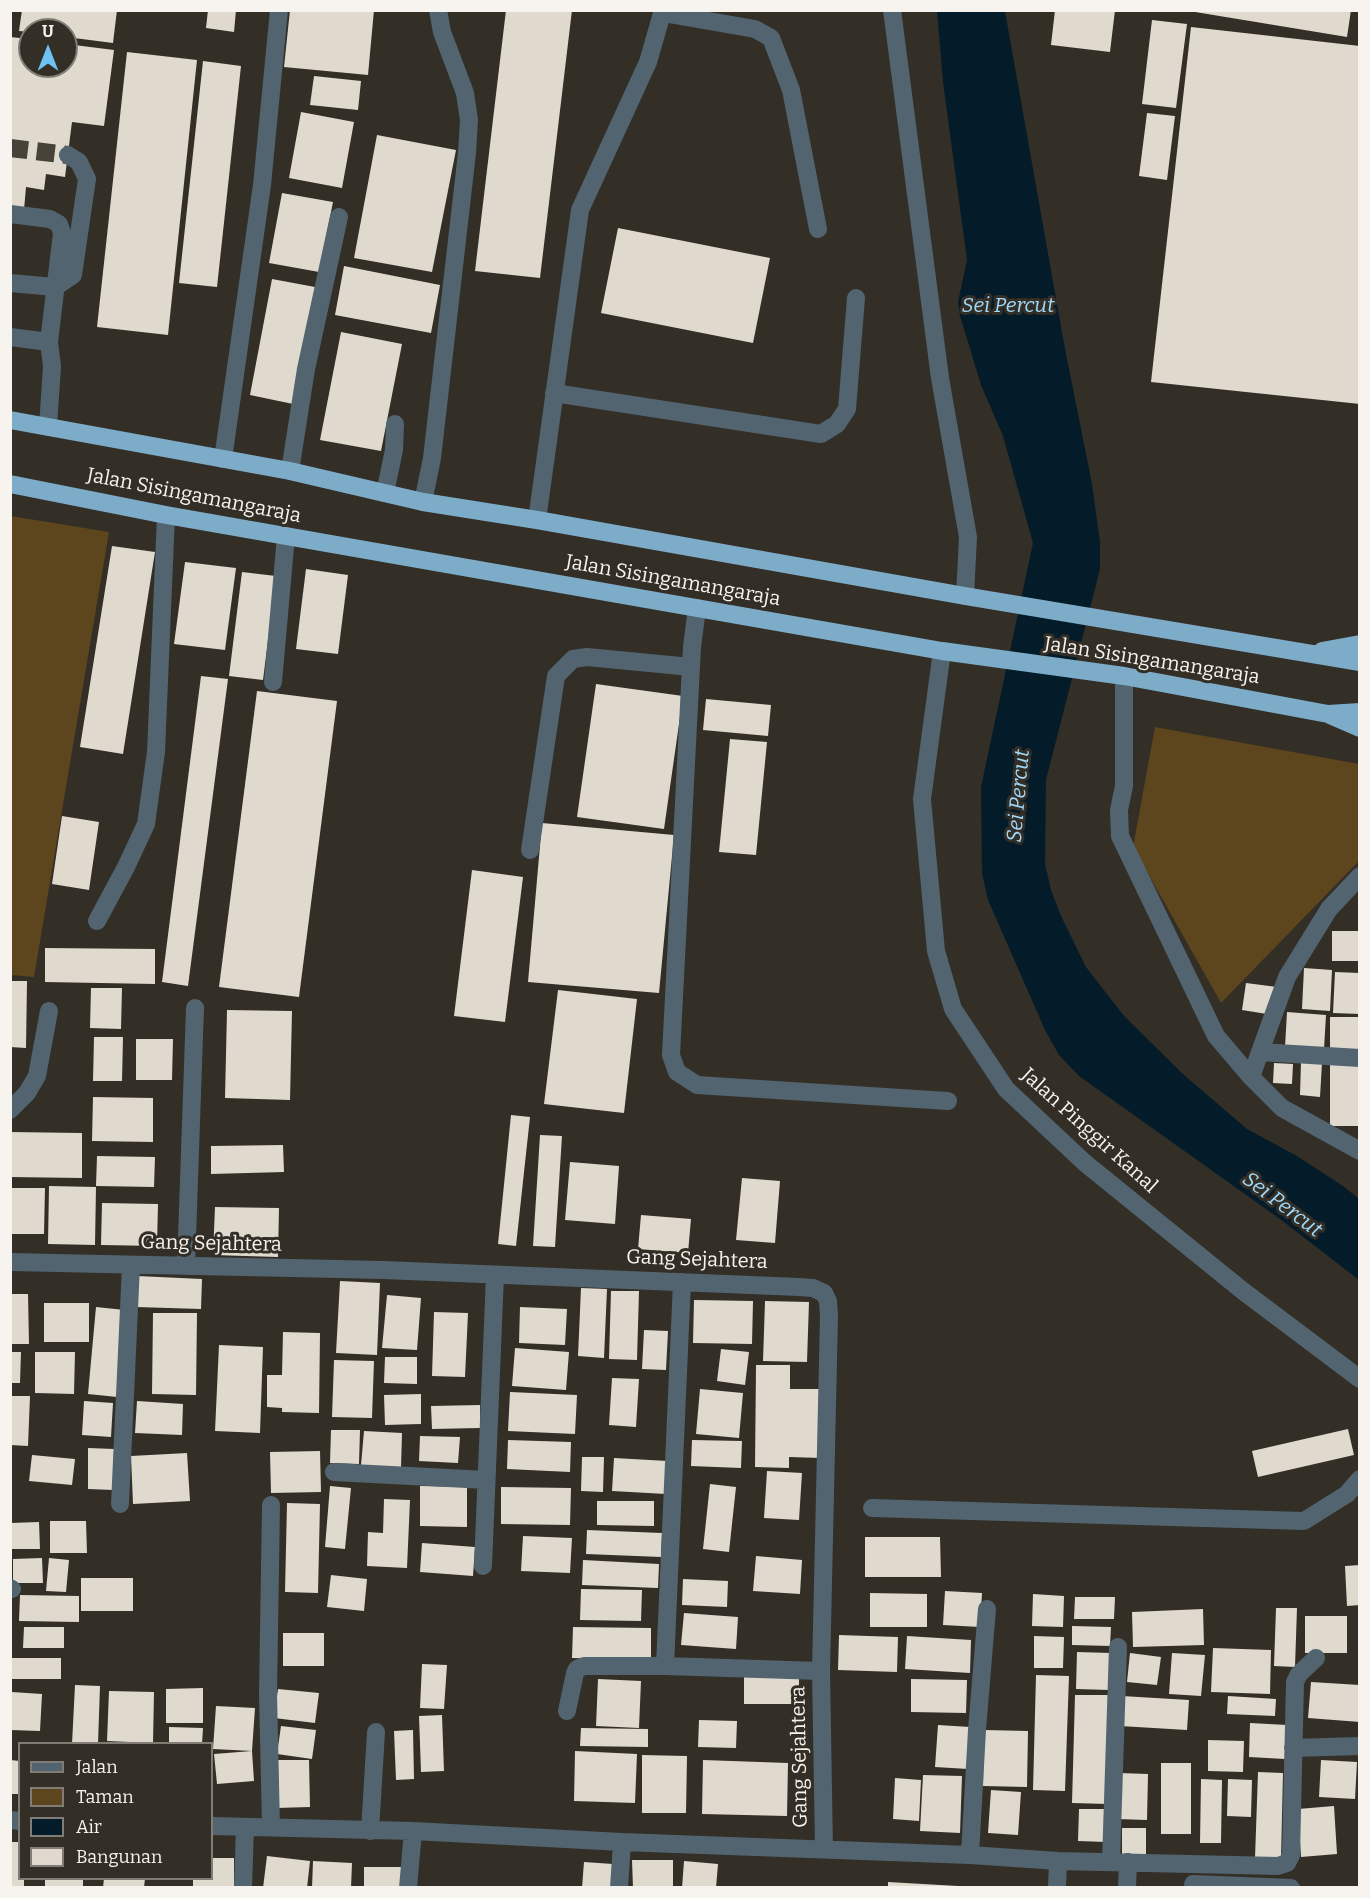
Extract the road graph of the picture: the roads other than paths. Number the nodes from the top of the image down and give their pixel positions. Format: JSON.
{"nodes":[{"id":1,"x":279,"y":10,"type":"edge"},
{"id":2,"x":438,"y":10,"type":"edge"},
{"id":3,"x":892,"y":10,"type":"edge"},
{"id":4,"x":663,"y":12,"type":"edge"},
{"id":5,"x":68,"y":155,"type":"tunnel mouth"},
{"id":6,"x":10,"y":214,"type":"edge"},
{"id":7,"x":339,"y":217,"type":"dead end"},
{"id":8,"x":818,"y":229,"type":"dead end"},
{"id":9,"x":10,"y":283,"type":"edge"},
{"id":10,"x":56,"y":287,"type":"junction"},
{"id":11,"x":856,"y":297,"type":"dead end"},
{"id":12,"x":10,"y":337,"type":"edge"},
{"id":13,"x":49,"y":342,"type":"junction"},
{"id":14,"x":554,"y":393,"type":"junction"},
{"id":15,"x":10,"y":420,"type":"edge"},
{"id":16,"x":395,"y":424,"type":"dead end"},
{"id":17,"x":48,"y":427,"type":"junction"},
{"id":18,"x":224,"y":459,"type":"junction"},
{"id":19,"x":290,"y":471,"type":"junction"},
{"id":20,"x":10,"y":484,"type":"edge"},
{"id":21,"x":385,"y":493,"type":"junction"},
{"id":22,"x":423,"y":502,"type":"junction"},
{"id":23,"x":166,"y":515,"type":"junction"},
{"id":24,"x":537,"y":520,"type":"junction"},
{"id":25,"x":286,"y":536,"type":"junction"},
{"id":26,"x":970,"y":597,"type":"junction"},
{"id":27,"x":697,"y":608,"type":"junction"},
{"id":28,"x":1359,"y":644,"type":"edge"},
{"id":29,"x":942,"y":651,"type":"junction"},
{"id":30,"x":1311,"y":653,"type":"junction"},
{"id":31,"x":1359,"y":662,"type":"edge"},
{"id":32,"x":691,"y":667,"type":"junction"},
{"id":33,"x":1124,"y":676,"type":"junction"},
{"id":34,"x":273,"y":682,"type":"dead end"},
{"id":35,"x":1359,"y":712,"type":"edge"},
{"id":36,"x":1328,"y":714,"type":"junction"},
{"id":37,"x":1359,"y":728,"type":"edge"},
{"id":38,"x":530,"y":850,"type":"dead end"},
{"id":39,"x":1359,"y":876,"type":"edge"},
{"id":40,"x":97,"y":921,"type":"dead end"},
{"id":41,"x":195,"y":1008,"type":"dead end"},
{"id":42,"x":48,"y":1011,"type":"dead end"},
{"id":43,"x":1260,"y":1052,"type":"junction"},
{"id":44,"x":1359,"y":1058,"type":"edge"},
{"id":45,"x":1251,"y":1077,"type":"junction"},
{"id":46,"x":948,"y":1101,"type":"dead end"},
{"id":47,"x":10,"y":1110,"type":"edge"},
{"id":48,"x":1359,"y":1151,"type":"edge"},
{"id":49,"x":10,"y":1262,"type":"edge"},
{"id":50,"x":131,"y":1265,"type":"junction"},
{"id":51,"x":186,"y":1266,"type":"junction"},
{"id":52,"x":495,"y":1275,"type":"junction"},
{"id":53,"x":682,"y":1282,"type":"junction"},
{"id":54,"x":1359,"y":1379,"type":"edge"},
{"id":55,"x":334,"y":1472,"type":"dead end"},
{"id":56,"x":1359,"y":1479,"type":"edge"},
{"id":57,"x":486,"y":1480,"type":"junction"},
{"id":58,"x":120,"y":1504,"type":"dead end"},
{"id":59,"x":271,"y":1504,"type":"dead end"},
{"id":60,"x":872,"y":1508,"type":"dead end"},
{"id":61,"x":483,"y":1566,"type":"dead end"},
{"id":62,"x":987,"y":1609,"type":"dead end"},
{"id":63,"x":1118,"y":1647,"type":"dead end"},
{"id":64,"x":1316,"y":1658,"type":"dead end"},
{"id":65,"x":665,"y":1666,"type":"junction"},
{"id":66,"x":821,"y":1671,"type":"junction"},
{"id":67,"x":567,"y":1711,"type":"dead end"},
{"id":68,"x":376,"y":1732,"type":"dead end"},
{"id":69,"x":1359,"y":1746,"type":"edge"},
{"id":70,"x":1293,"y":1748,"type":"junction"},
{"id":71,"x":213,"y":1826,"type":"edge"},
{"id":72,"x":245,"y":1827,"type":"junction"},
{"id":73,"x":271,"y":1827,"type":"junction"},
{"id":74,"x":370,"y":1831,"type":"junction"},
{"id":75,"x":413,"y":1832,"type":"junction"},
{"id":76,"x":622,"y":1842,"type":"junction"},
{"id":77,"x":824,"y":1849,"type":"junction"},
{"id":78,"x":970,"y":1855,"type":"junction"},
{"id":79,"x":1058,"y":1861,"type":"junction"},
{"id":80,"x":1119,"y":1862,"type":"junction"},
{"id":81,"x":1194,"y":1865,"type":"junction"},
{"id":82,"x":1193,"y":1886,"type":"edge"},
{"id":83,"x":243,"y":1887,"type":"edge"},
{"id":84,"x":408,"y":1887,"type":"edge"},
{"id":85,"x":619,"y":1887,"type":"edge"},
{"id":86,"x":1057,"y":1887,"type":"edge"},
{"id":87,"x":1127,"y":1887,"type":"edge"},
{"id":88,"x":1291,"y":1887,"type":"edge"}],
"edges":[{"from":1,"to":18,"type":"street"},
{"from":2,"to":22,"type":"street"},
{"from":3,"to":26,"type":"street"},
{"from":4,"to":8,"type":"street"},
{"from":4,"to":14,"type":"street"},
{"from":5,"to":10,"type":"street"},
{"from":6,"to":10,"type":"street"},
{"from":7,"to":19,"type":"street"},
{"from":9,"to":10,"type":"street"},
{"from":10,"to":13,"type":"street"},
{"from":11,"to":14,"type":"street"},
{"from":12,"to":13,"type":"street"},
{"from":13,"to":17,"type":"street"},
{"from":14,"to":24,"type":"street"},
{"from":15,"to":17,"type":"highway","name":"Jalan Sisingamangaraja"},
{"from":16,"to":21,"type":"street"},
{"from":17,"to":18,"type":"highway","name":"Jalan Sisingamangaraja"},
{"from":18,"to":19,"type":"highway","name":"Jalan Sisingamangaraja"},
{"from":19,"to":21,"type":"highway","name":"Jalan Sisingamangaraja"},
{"from":20,"to":23,"type":"highway","name":"Jalan Sisingamangaraja"},
{"from":21,"to":22,"type":"highway","name":"Jalan Sisingamangaraja"},
{"from":22,"to":24,"type":"highway","name":"Jalan Sisingamangaraja"},
{"from":23,"to":25,"type":"highway","name":"Jalan Sisingamangaraja"},
{"from":23,"to":40,"type":"street"},
{"from":24,"to":26,"type":"highway","name":"Jalan Sisingamangaraja"},
{"from":25,"to":27,"type":"highway","name":"Jalan Sisingamangaraja"},
{"from":25,"to":34,"type":"street"},
{"from":26,"to":30,"type":"highway","name":"Jalan Sisingamangaraja"},
{"from":27,"to":29,"type":"highway","name":"Jalan Sisingamangaraja"},
{"from":27,"to":32,"type":"street"},
{"from":28,"to":30,"type":"highway"},
{"from":29,"to":33,"type":"highway","name":"Jalan Sisingamangaraja"},
{"from":29,"to":54,"type":"street","name":"Jalan Pinggir Kanal"},
{"from":30,"to":31,"type":"highway","name":"Jalan Sisingamangaraja"},
{"from":32,"to":38,"type":"street"},
{"from":32,"to":46,"type":"street"},
{"from":33,"to":36,"type":"highway","name":"Jalan Sisingamangaraja"},
{"from":33,"to":45,"type":"street"},
{"from":35,"to":36,"type":"highway"},
{"from":36,"to":37,"type":"highway"},
{"from":39,"to":43,"type":"street"},
{"from":41,"to":51,"type":"street"},
{"from":42,"to":47,"type":"street"},
{"from":43,"to":44,"type":"street"},
{"from":43,"to":45,"type":"street"},
{"from":45,"to":48,"type":"street"},
{"from":49,"to":50,"type":"street","name":"Gang Sejahtera"},
{"from":50,"to":51,"type":"street","name":"Gang Sejahtera"},
{"from":50,"to":58,"type":"street"},
{"from":51,"to":52,"type":"street","name":"Gang Sejahtera"},
{"from":52,"to":53,"type":"street","name":"Gang Sejahtera"},
{"from":52,"to":57,"type":"street"},
{"from":53,"to":65,"type":"street"},
{"from":53,"to":66,"type":"street","name":"Gang Sejahtera"},
{"from":55,"to":57,"type":"street"},
{"from":56,"to":60,"type":"street"},
{"from":57,"to":61,"type":"street"},
{"from":59,"to":73,"type":"street"},
{"from":62,"to":78,"type":"street"},
{"from":63,"to":80,"type":"street"},
{"from":64,"to":70,"type":"street"},
{"from":65,"to":66,"type":"street"},
{"from":65,"to":67,"type":"street"},
{"from":66,"to":77,"type":"street","name":"Gang Sejahtera"},
{"from":68,"to":74,"type":"street"},
{"from":69,"to":70,"type":"street"},
{"from":70,"to":81,"type":"street"},
{"from":71,"to":72,"type":"street"},
{"from":72,"to":73,"type":"street"},
{"from":72,"to":83,"type":"street"},
{"from":73,"to":74,"type":"street"},
{"from":74,"to":75,"type":"street"},
{"from":75,"to":76,"type":"street"},
{"from":75,"to":84,"type":"street"},
{"from":76,"to":77,"type":"street"},
{"from":76,"to":85,"type":"street"},
{"from":77,"to":78,"type":"street"},
{"from":78,"to":79,"type":"street"},
{"from":79,"to":80,"type":"street"},
{"from":79,"to":86,"type":"street"},
{"from":80,"to":81,"type":"street"},
{"from":80,"to":87,"type":"street"},
{"from":81,"to":82,"type":"street"},
{"from":82,"to":88,"type":"street"}]}
